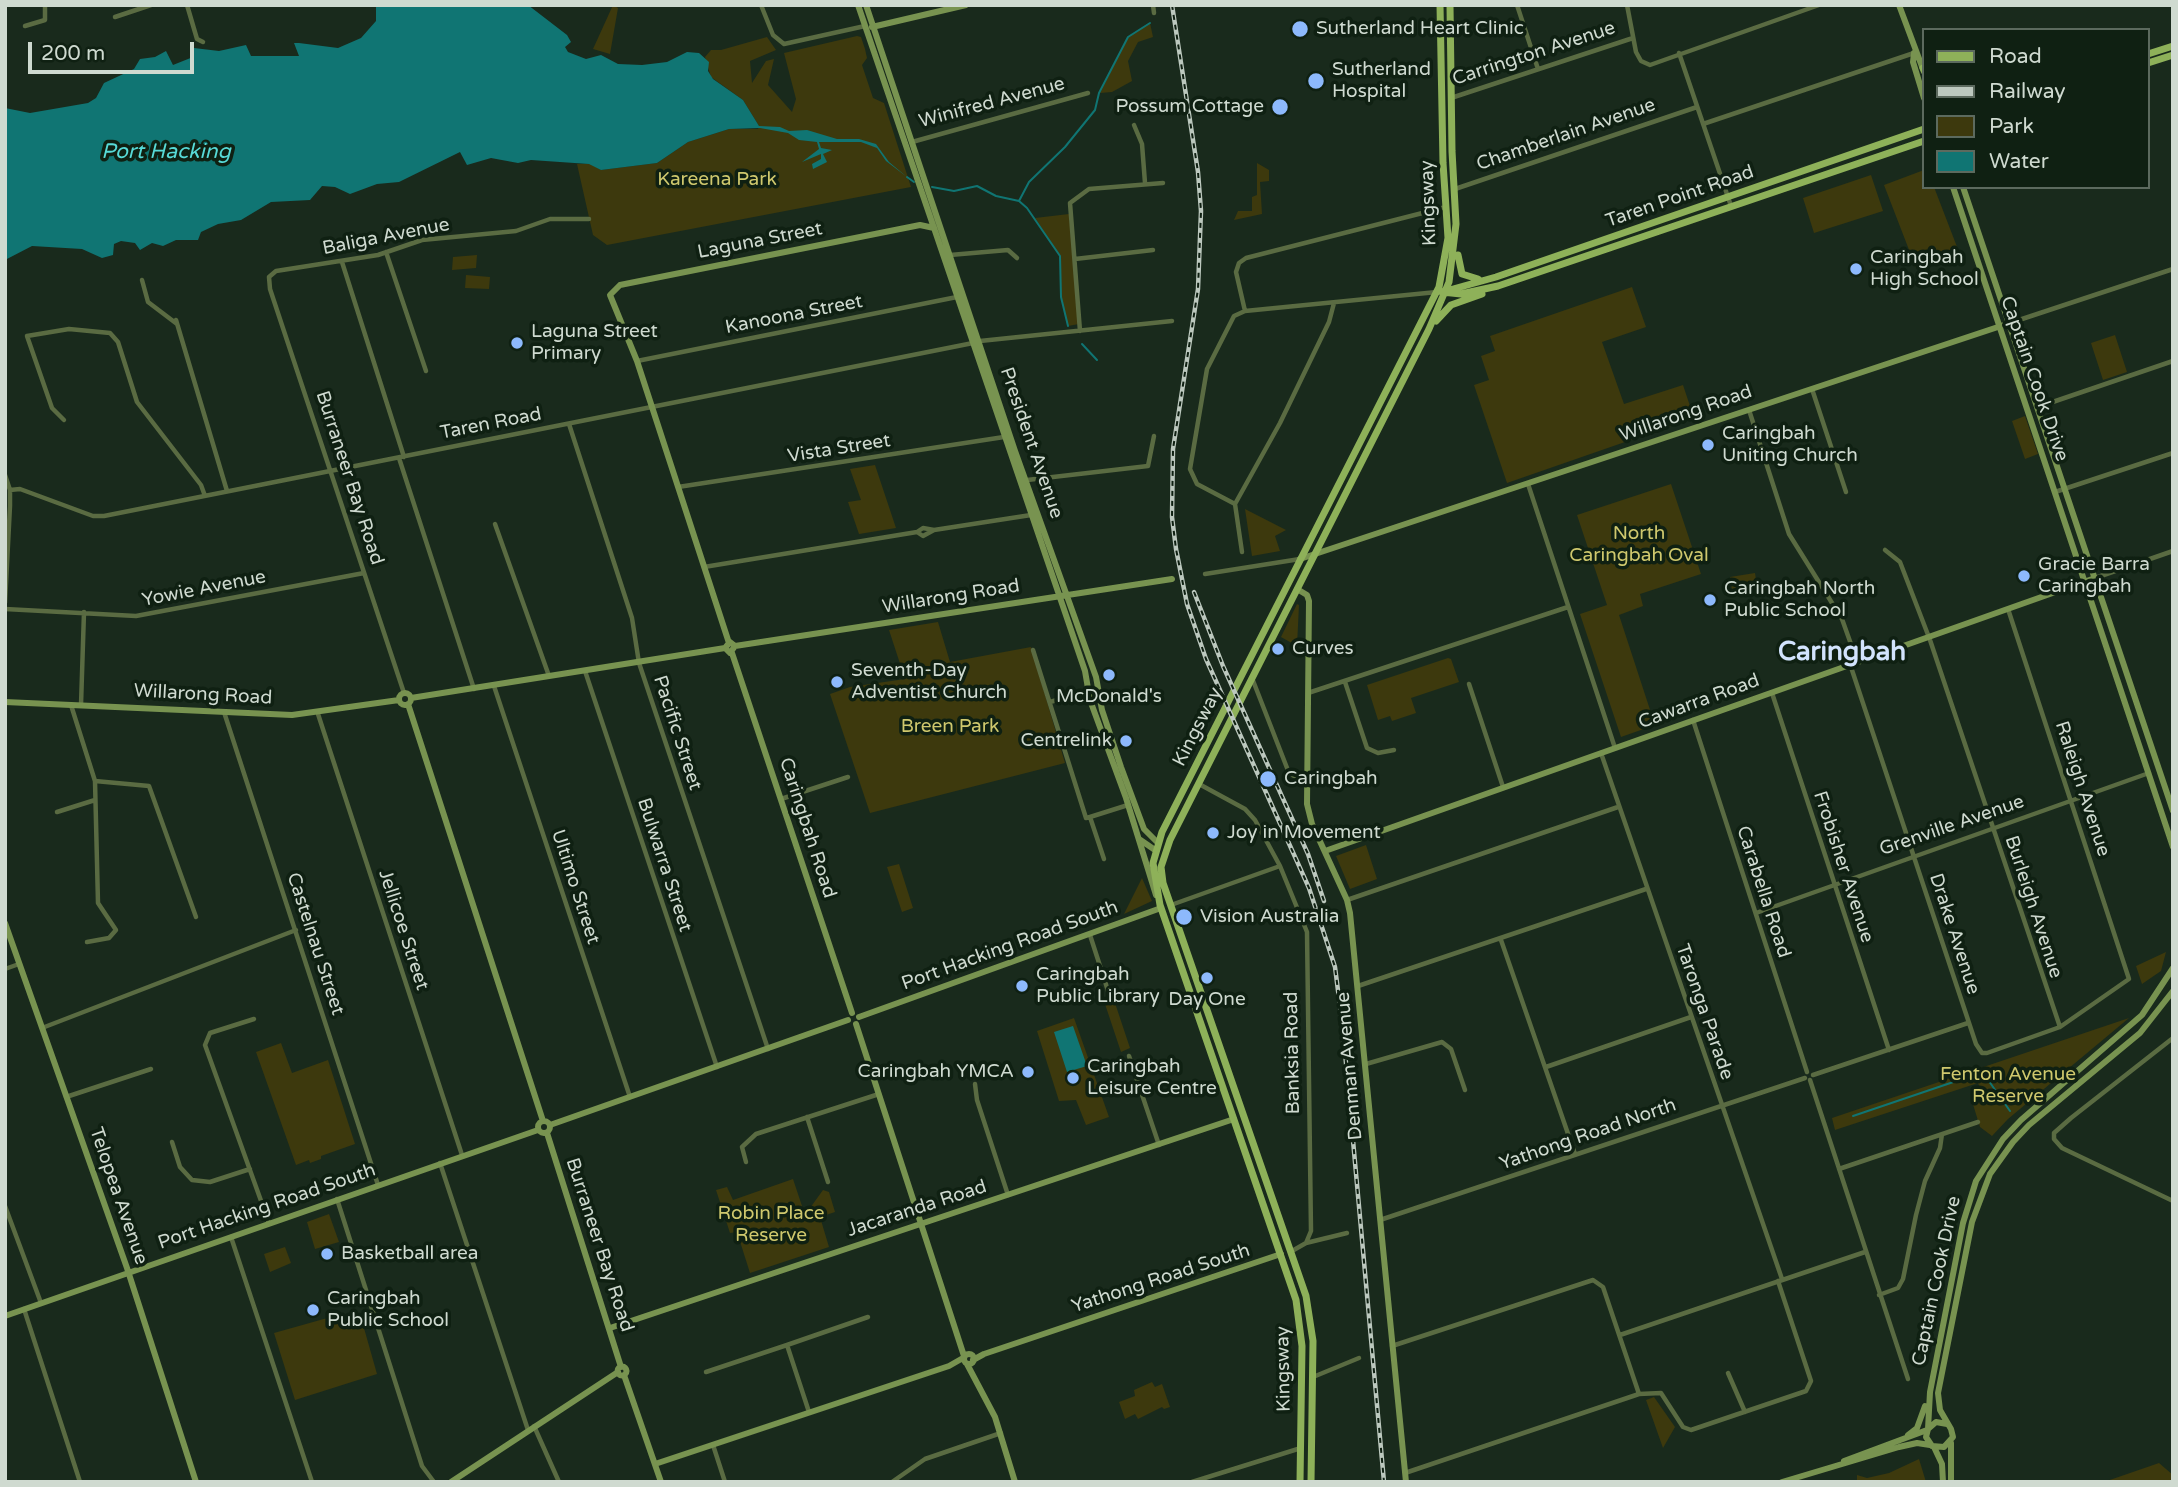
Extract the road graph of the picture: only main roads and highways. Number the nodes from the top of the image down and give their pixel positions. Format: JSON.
{"nodes":[{"id":1,"x":1440,"y":5,"type":"edge"},
{"id":2,"x":1450,"y":5,"type":"edge"},
{"id":3,"x":2173,"y":46,"type":"edge"},
{"id":4,"x":2150,"y":53,"type":"edge"},
{"id":5,"x":2173,"y":55,"type":"edge"},
{"id":6,"x":2150,"y":62,"type":"edge"},
{"id":7,"x":1451,"y":98,"type":"junction"},
{"id":8,"x":1441,"y":101,"type":"junction"},
{"id":9,"x":1923,"y":129,"type":"edge"},
{"id":10,"x":1923,"y":141,"type":"edge"},
{"id":11,"x":1454,"y":190,"type":"junction"},
{"id":12,"x":1444,"y":191,"type":"junction"},
{"id":13,"x":1455,"y":206,"type":"junction"},
{"id":14,"x":1446,"y":207,"type":"junction"},
{"id":15,"x":1456,"y":224,"type":"junction"},
{"id":16,"x":1497,"y":281,"type":"junction"},
{"id":17,"x":1441,"y":292,"type":"junction"},
{"id":18,"x":1429,"y":329,"type":"junction"},
{"id":19,"x":1189,"y":779,"type":"junction"},
{"id":20,"x":1198,"y":784,"type":"junction"},
{"id":21,"x":1156,"y":846,"type":"junction"},
{"id":22,"x":1164,"y":853,"type":"junction"},
{"id":23,"x":1171,"y":905,"type":"junction"},
{"id":24,"x":1161,"y":906,"type":"junction"},
{"id":25,"x":1244,"y":1115,"type":"junction"},
{"id":26,"x":1234,"y":1119,"type":"junction"},
{"id":27,"x":1292,"y":1251,"type":"junction"},
{"id":28,"x":1281,"y":1254,"type":"junction"},
{"id":29,"x":1301,"y":1448,"type":"junction"},
{"id":30,"x":1311,"y":1448,"type":"junction"},
{"id":31,"x":1300,"y":1482,"type":"edge"},
{"id":32,"x":1311,"y":1482,"type":"edge"}],
"edges":[{"from":1,"to":8,"type":"main road","name":"Kingsway"},
{"from":2,"to":7,"type":"main road","name":"Kingsway"},
{"from":3,"to":4,"type":"main road"},
{"from":5,"to":6,"type":"main road"},
{"from":7,"to":8,"type":"main road","name":"Carrington Avenue"},
{"from":7,"to":11,"type":"main road","name":"Kingsway"},
{"from":8,"to":12,"type":"main road","name":"Kingsway"},
{"from":9,"to":16,"type":"main road","name":"Taren Point Road"},
{"from":10,"to":16,"type":"main road","name":"Taren Point Road"},
{"from":11,"to":12,"type":"main road","name":"Chamberlain Avenue"},
{"from":11,"to":13,"type":"main road","name":"Kingsway"},
{"from":12,"to":14,"type":"main road","name":"Kingsway"},
{"from":13,"to":14,"type":"main road"},
{"from":13,"to":15,"type":"main road","name":"Kingsway"},
{"from":14,"to":17,"type":"main road","name":"Kingsway"},
{"from":15,"to":16,"type":"main road"},
{"from":15,"to":17,"type":"main road","name":"Kingsway"},
{"from":16,"to":17,"type":"main road","name":"Taren Point Road"},
{"from":16,"to":18,"type":"main road"},
{"from":17,"to":18,"type":"main road","name":"Kingsway"},
{"from":17,"to":19,"type":"main road","name":"Kingsway"},
{"from":18,"to":20,"type":"main road","name":"Kingsway"},
{"from":19,"to":20,"type":"main road"},
{"from":19,"to":21,"type":"main road","name":"Kingsway"},
{"from":20,"to":22,"type":"main road","name":"Kingsway"},
{"from":21,"to":22,"type":"main road"},
{"from":21,"to":24,"type":"main road","name":"Kingsway"},
{"from":22,"to":23,"type":"main road","name":"Kingsway"},
{"from":23,"to":24,"type":"main road","name":"Port Hacking Road South"},
{"from":23,"to":25,"type":"main road","name":"Kingsway"},
{"from":24,"to":26,"type":"main road","name":"Kingsway"},
{"from":25,"to":26,"type":"main road"},
{"from":25,"to":27,"type":"main road","name":"Kingsway"},
{"from":26,"to":28,"type":"main road","name":"Kingsway"},
{"from":27,"to":28,"type":"main road","name":"Yathong Road South"},
{"from":27,"to":30,"type":"main road","name":"Kingsway"},
{"from":28,"to":29,"type":"main road","name":"Kingsway"},
{"from":29,"to":30,"type":"main road"},
{"from":29,"to":31,"type":"main road","name":"Kingsway"},
{"from":30,"to":32,"type":"main road","name":"Kingsway"}]}
